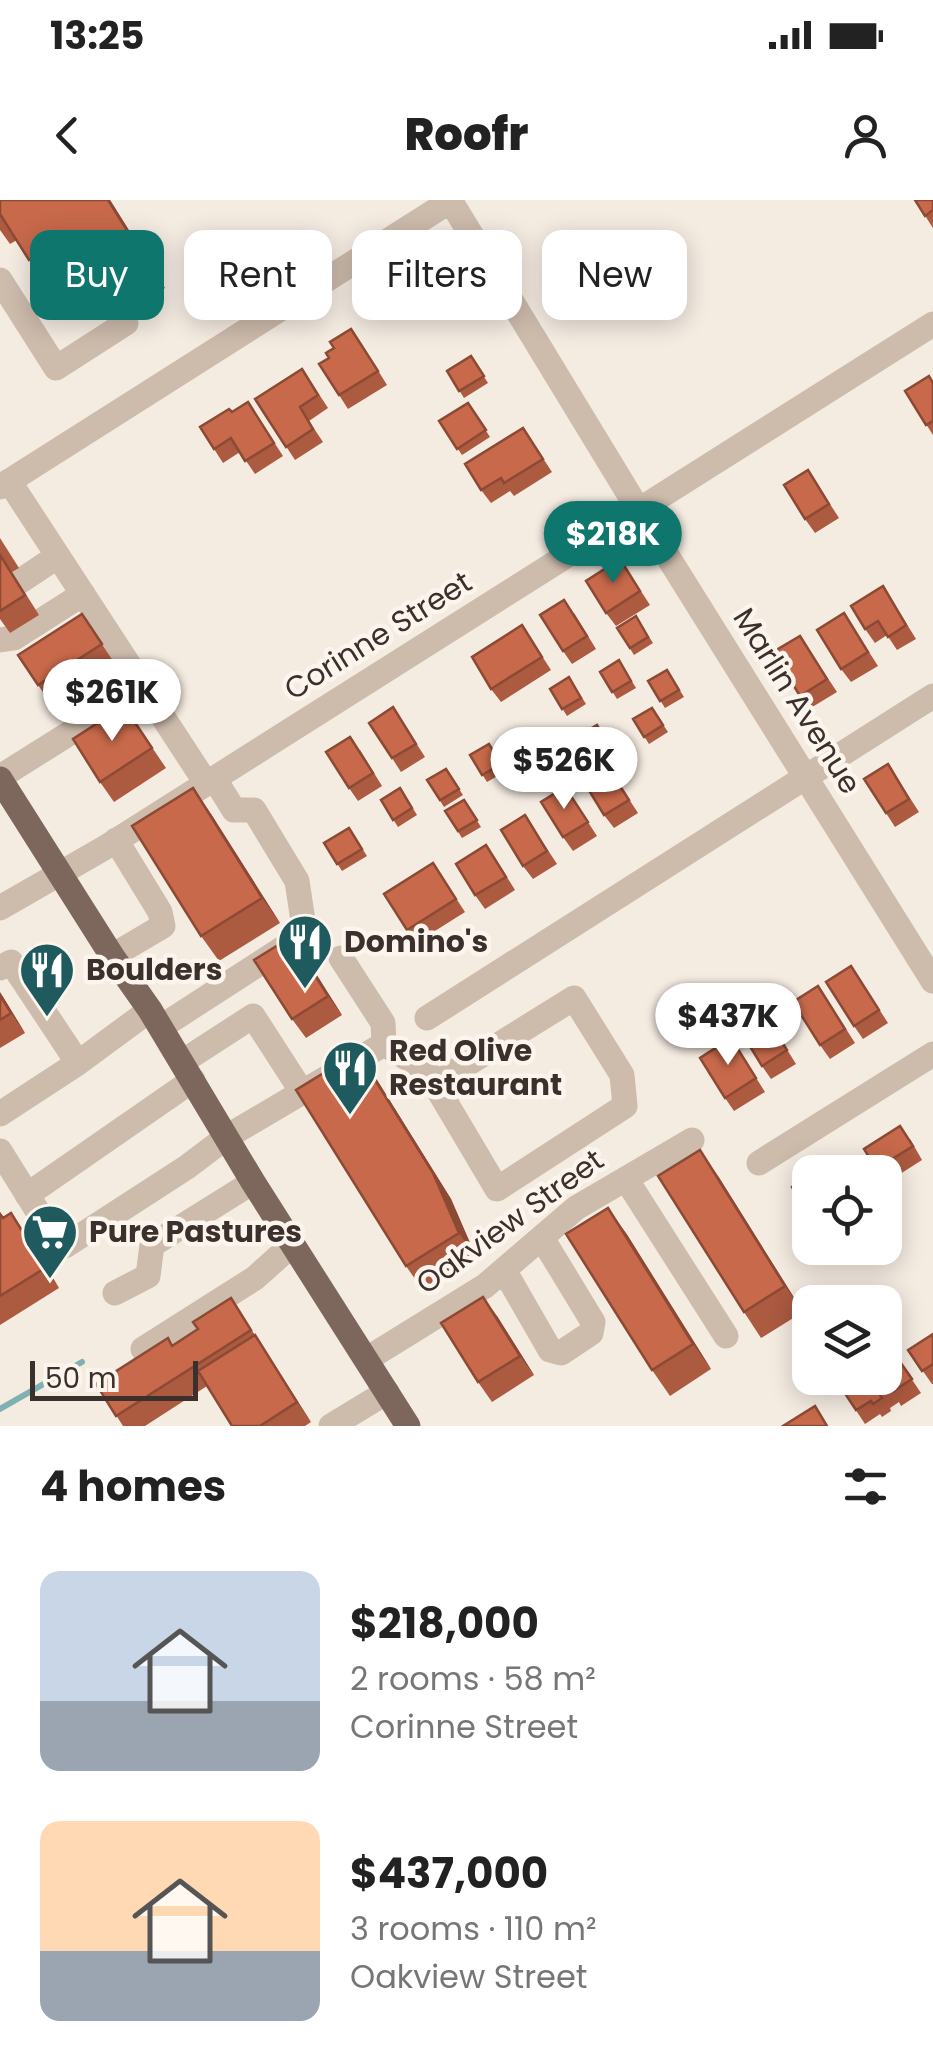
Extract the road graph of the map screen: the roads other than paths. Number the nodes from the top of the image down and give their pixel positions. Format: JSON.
{"nodes":[{"id":1,"x":451,"y":200,"type":"edge"},
{"id":2,"x":0,"y":280,"type":"edge"},
{"id":3,"x":126,"y":323,"type":"dead end"},
{"id":4,"x":933,"y":324,"type":"edge"},
{"id":5,"x":4,"y":484,"type":"edge"},
{"id":6,"x":638,"y":509,"type":"junction"},
{"id":7,"x":58,"y":556,"type":"junction"},
{"id":8,"x":19,"y":582,"type":"edge"},
{"id":9,"x":83,"y":594,"type":"junction"},
{"id":10,"x":0,"y":640,"type":"edge"},
{"id":11,"x":143,"y":687,"type":"junction"},
{"id":12,"x":933,"y":696,"type":"edge"},
{"id":13,"x":806,"y":776,"type":"junction"},
{"id":14,"x":0,"y":778,"type":"edge"},
{"id":15,"x":210,"y":780,"type":"junction"},
{"id":16,"x":116,"y":840,"type":"junction"},
{"id":17,"x":60,"y":873,"type":"junction"},
{"id":18,"x":0,"y":908,"type":"edge"},
{"id":19,"x":112,"y":956,"type":"junction"},
{"id":20,"x":341,"y":958,"type":"dead end"},
{"id":21,"x":0,"y":968,"type":"edge"},
{"id":22,"x":933,"y":981,"type":"edge"},
{"id":23,"x":427,"y":1018,"type":"dead end"},
{"id":24,"x":155,"y":1019,"type":"junction"},
{"id":25,"x":384,"y":1044,"type":"junction"},
{"id":26,"x":933,"y":1054,"type":"edge"},
{"id":27,"x":78,"y":1064,"type":"junction"},
{"id":28,"x":187,"y":1071,"type":"junction"},
{"id":29,"x":435,"y":1084,"type":"junction"},
{"id":30,"x":302,"y":1092,"type":"junction"},
{"id":31,"x":0,"y":1114,"type":"edge"},
{"id":32,"x":228,"y":1136,"type":"junction"},
{"id":33,"x":692,"y":1140,"type":"dead end"},
{"id":34,"x":0,"y":1151,"type":"edge"},
{"id":35,"x":759,"y":1162,"type":"dead end"},
{"id":36,"x":626,"y":1179,"type":"junction"},
{"id":37,"x":254,"y":1182,"type":"junction"},
{"id":38,"x":28,"y":1195,"type":"junction"},
{"id":39,"x":542,"y":1238,"type":"junction"},
{"id":40,"x":293,"y":1244,"type":"junction"},
{"id":41,"x":504,"y":1270,"type":"junction"},
{"id":42,"x":115,"y":1292,"type":"dead end"},
{"id":43,"x":726,"y":1336,"type":"dead end"},
{"id":44,"x":143,"y":1350,"type":"edge"},
{"id":45,"x":367,"y":1360,"type":"junction"},
{"id":46,"x":387,"y":1392,"type":"junction"},
{"id":47,"x":331,"y":1426,"type":"edge"},
{"id":48,"x":408,"y":1426,"type":"edge"}],
"edges":[{"from":1,"to":5,"type":"street"},
{"from":1,"to":6,"type":"street","name":"Marlin Avenue"},
{"from":2,"to":3,"type":"street"},
{"from":4,"to":6,"type":"street","name":"Corinne Street"},
{"from":5,"to":7,"type":"street"},
{"from":6,"to":13,"type":"street","name":"Marlin Avenue"},
{"from":6,"to":15,"type":"street","name":"Corinne Street"},
{"from":7,"to":8,"type":"street"},
{"from":7,"to":9,"type":"street"},
{"from":9,"to":10,"type":"street"},
{"from":9,"to":11,"type":"street"},
{"from":11,"to":14,"type":"street"},
{"from":11,"to":15,"type":"street"},
{"from":12,"to":13,"type":"street"},
{"from":13,"to":22,"type":"street","name":"Marlin Avenue"},
{"from":13,"to":23,"type":"street"},
{"from":14,"to":17,"type":"main road"},
{"from":15,"to":16,"type":"street","name":"Corinne Street"},
{"from":15,"to":24,"type":"street"},
{"from":16,"to":17,"type":"street","name":"Corinne Street"},
{"from":16,"to":19,"type":"street"},
{"from":17,"to":18,"type":"street","name":"Corinne Street"},
{"from":17,"to":19,"type":"main road"},
{"from":19,"to":24,"type":"main road"},
{"from":20,"to":25,"type":"street"},
{"from":21,"to":27,"type":"street"},
{"from":24,"to":27,"type":"street"},
{"from":24,"to":28,"type":"main road"},
{"from":25,"to":29,"type":"street"},
{"from":25,"to":30,"type":"street"},
{"from":26,"to":35,"type":"street"},
{"from":27,"to":31,"type":"street"},
{"from":28,"to":30,"type":"street"},
{"from":28,"to":32,"type":"main road"},
{"from":28,"to":38,"type":"street"},
{"from":29,"to":29,"type":"street"},
{"from":30,"to":32,"type":"street"},
{"from":32,"to":37,"type":"main road"},
{"from":32,"to":38,"type":"street"},
{"from":33,"to":36,"type":"street","name":"Oakview Street"},
{"from":34,"to":38,"type":"street"},
{"from":36,"to":39,"type":"street","name":"Oakview Street"},
{"from":36,"to":43,"type":"street"},
{"from":37,"to":40,"type":"main road"},
{"from":37,"to":42,"type":"street"},
{"from":39,"to":41,"type":"street","name":"Oakview Street"},
{"from":39,"to":41,"type":"street"},
{"from":40,"to":44,"type":"street"},
{"from":40,"to":45,"type":"main road"},
{"from":41,"to":45,"type":"street","name":"Oakview Street"},
{"from":45,"to":46,"type":"main road"},
{"from":46,"to":47,"type":"street"},
{"from":46,"to":48,"type":"main road"}]}
